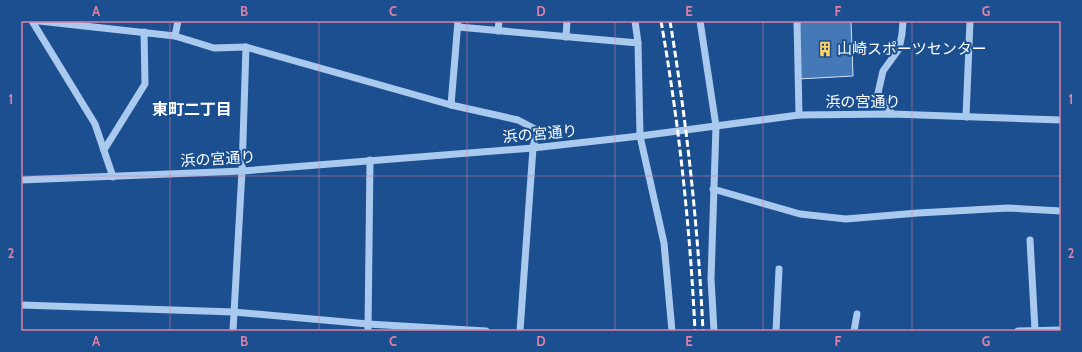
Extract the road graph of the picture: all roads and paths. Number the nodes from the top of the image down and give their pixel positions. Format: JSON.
{"nodes":[{"id":1,"x":32,"y":21,"type":"edge"},
{"id":2,"x":39,"y":21,"type":"edge"},
{"id":3,"x":178,"y":21,"type":"edge"},
{"id":4,"x":499,"y":21,"type":"edge"},
{"id":5,"x":567,"y":21,"type":"edge"},
{"id":6,"x":635,"y":21,"type":"edge"},
{"id":7,"x":700,"y":21,"type":"edge"},
{"id":8,"x":797,"y":21,"type":"edge"},
{"id":9,"x":903,"y":21,"type":"edge"},
{"id":10,"x":970,"y":21,"type":"edge"},
{"id":11,"x":458,"y":24,"type":"edge"},
{"id":12,"x":498,"y":31,"type":"junction"},
{"id":13,"x":144,"y":32,"type":"junction"},
{"id":14,"x":175,"y":36,"type":"junction"},
{"id":15,"x":566,"y":37,"type":"junction"},
{"id":16,"x":638,"y":43,"type":"junction"},
{"id":17,"x":246,"y":47,"type":"junction"},
{"id":18,"x":451,"y":105,"type":"junction"},
{"id":19,"x":892,"y":114,"type":"junction"},
{"id":20,"x":799,"y":115,"type":"junction"},
{"id":21,"x":966,"y":117,"type":"junction"},
{"id":22,"x":1061,"y":120,"type":"edge"},
{"id":23,"x":716,"y":126,"type":"junction"},
{"id":24,"x":640,"y":136,"type":"junction"},
{"id":25,"x":532,"y":148,"type":"junction"},
{"id":26,"x":104,"y":150,"type":"junction"},
{"id":27,"x":370,"y":160,"type":"junction"},
{"id":28,"x":242,"y":171,"type":"junction"},
{"id":29,"x":113,"y":177,"type":"junction"},
{"id":30,"x":21,"y":180,"type":"edge"},
{"id":31,"x":713,"y":189,"type":"junction"},
{"id":32,"x":1061,"y":210,"type":"edge"},
{"id":33,"x":1030,"y":240,"type":"dead end"},
{"id":34,"x":779,"y":269,"type":"dead end"},
{"id":35,"x":21,"y":305,"type":"edge"},
{"id":36,"x":234,"y":312,"type":"junction"},
{"id":37,"x":857,"y":314,"type":"dead end"},
{"id":38,"x":368,"y":327,"type":"edge"},
{"id":39,"x":1035,"y":330,"type":"junction"},
{"id":40,"x":1061,"y":330,"type":"edge"},
{"id":41,"x":233,"y":331,"type":"edge"},
{"id":42,"x":486,"y":331,"type":"edge"},
{"id":43,"x":520,"y":331,"type":"edge"},
{"id":44,"x":672,"y":331,"type":"edge"},
{"id":45,"x":714,"y":331,"type":"edge"},
{"id":46,"x":776,"y":331,"type":"edge"},
{"id":47,"x":854,"y":331,"type":"edge"},
{"id":48,"x":1018,"y":331,"type":"edge"}],
"edges":[{"from":1,"to":26,"type":"street"},
{"from":2,"to":13,"type":"street"},
{"from":3,"to":14,"type":"street"},
{"from":4,"to":12,"type":"street"},
{"from":5,"to":15,"type":"street"},
{"from":6,"to":16,"type":"street"},
{"from":7,"to":23,"type":"street"},
{"from":8,"to":20,"type":"street"},
{"from":9,"to":19,"type":"street"},
{"from":10,"to":21,"type":"street"},
{"from":11,"to":12,"type":"street"},
{"from":11,"to":18,"type":"street"},
{"from":12,"to":15,"type":"street"},
{"from":13,"to":14,"type":"street"},
{"from":13,"to":26,"type":"street"},
{"from":14,"to":17,"type":"street"},
{"from":15,"to":16,"type":"street"},
{"from":16,"to":24,"type":"street"},
{"from":17,"to":18,"type":"street"},
{"from":17,"to":28,"type":"street"},
{"from":18,"to":25,"type":"street"},
{"from":19,"to":20,"type":"street","name":"浜の宮通り"},
{"from":19,"to":21,"type":"street","name":"浜の宮通り"},
{"from":20,"to":23,"type":"street","name":"浜の宮通り"},
{"from":21,"to":22,"type":"street","name":"浜の宮通り"},
{"from":23,"to":24,"type":"street","name":"浜の宮通り"},
{"from":23,"to":31,"type":"street"},
{"from":24,"to":25,"type":"street","name":"浜の宮通り"},
{"from":24,"to":44,"type":"street"},
{"from":25,"to":27,"type":"street","name":"浜の宮通り"},
{"from":25,"to":43,"type":"street"},
{"from":26,"to":29,"type":"street"},
{"from":27,"to":28,"type":"street","name":"浜の宮通り"},
{"from":27,"to":38,"type":"street"},
{"from":28,"to":29,"type":"street","name":"浜の宮通り"},
{"from":28,"to":36,"type":"street"},
{"from":29,"to":30,"type":"street","name":"浜の宮通り"},
{"from":31,"to":32,"type":"street"},
{"from":31,"to":45,"type":"street"},
{"from":33,"to":39,"type":"street"},
{"from":34,"to":46,"type":"street"},
{"from":35,"to":36,"type":"street"},
{"from":36,"to":38,"type":"street"},
{"from":36,"to":41,"type":"street"},
{"from":37,"to":47,"type":"street"},
{"from":38,"to":42,"type":"street"},
{"from":39,"to":40,"type":"street"},
{"from":39,"to":48,"type":"street"}]}
